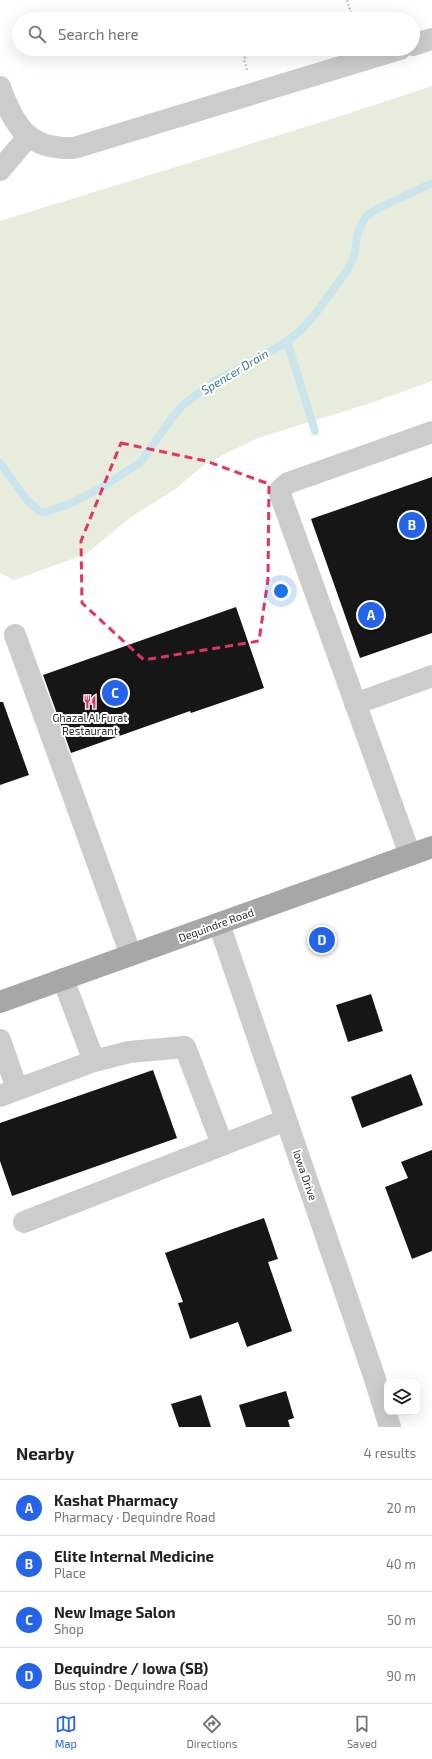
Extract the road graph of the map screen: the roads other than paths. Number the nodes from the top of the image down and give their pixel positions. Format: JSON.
{"nodes":[{"id":1,"x":432,"y":39,"type":"edge"},
{"id":2,"x":420,"y":43,"type":"edge"},
{"id":3,"x":377,"y":56,"type":"edge"},
{"id":4,"x":0,"y":87,"type":"edge"},
{"id":5,"x":28,"y":137,"type":"junction"},
{"id":6,"x":0,"y":170,"type":"edge"},
{"id":7,"x":432,"y":432,"type":"edge"},
{"id":8,"x":15,"y":635,"type":"dead end"},
{"id":9,"x":432,"y":676,"type":"edge"},
{"id":10,"x":355,"y":704,"type":"junction"},
{"id":11,"x":432,"y":847,"type":"edge"},
{"id":12,"x":410,"y":855,"type":"junction"},
{"id":13,"x":219,"y":924,"type":"junction"},
{"id":14,"x":131,"y":955,"type":"junction"},
{"id":15,"x":63,"y":979,"type":"junction"},
{"id":16,"x":0,"y":1002,"type":"edge"},
{"id":17,"x":0,"y":1040,"type":"edge"},
{"id":18,"x":94,"y":1062,"type":"junction"},
{"id":19,"x":9,"y":1093,"type":"edge"},
{"id":20,"x":286,"y":1120,"type":"junction"},
{"id":21,"x":222,"y":1144,"type":"junction"},
{"id":22,"x":24,"y":1222,"type":"dead end"},
{"id":23,"x":390,"y":1427,"type":"edge"}],
"edges":[{"from":1,"to":2,"type":"street"},
{"from":3,"to":5,"type":"street"},
{"from":4,"to":5,"type":"street"},
{"from":5,"to":6,"type":"street"},
{"from":7,"to":10,"type":"street"},
{"from":8,"to":14,"type":"street"},
{"from":9,"to":10,"type":"street"},
{"from":10,"to":12,"type":"street"},
{"from":11,"to":12,"type":"main road","name":"Dequindre Road"},
{"from":12,"to":13,"type":"main road","name":"Dequindre Road"},
{"from":13,"to":14,"type":"main road","name":"Dequindre Road"},
{"from":13,"to":20,"type":"street","name":"Iowa Drive"},
{"from":14,"to":15,"type":"main road","name":"Dequindre Road"},
{"from":15,"to":16,"type":"main road","name":"Dequindre Road"},
{"from":15,"to":18,"type":"street"},
{"from":17,"to":19,"type":"street"},
{"from":18,"to":19,"type":"street"},
{"from":18,"to":21,"type":"street"},
{"from":20,"to":21,"type":"street"},
{"from":20,"to":23,"type":"street","name":"Iowa Drive"},
{"from":21,"to":22,"type":"street"}]}
